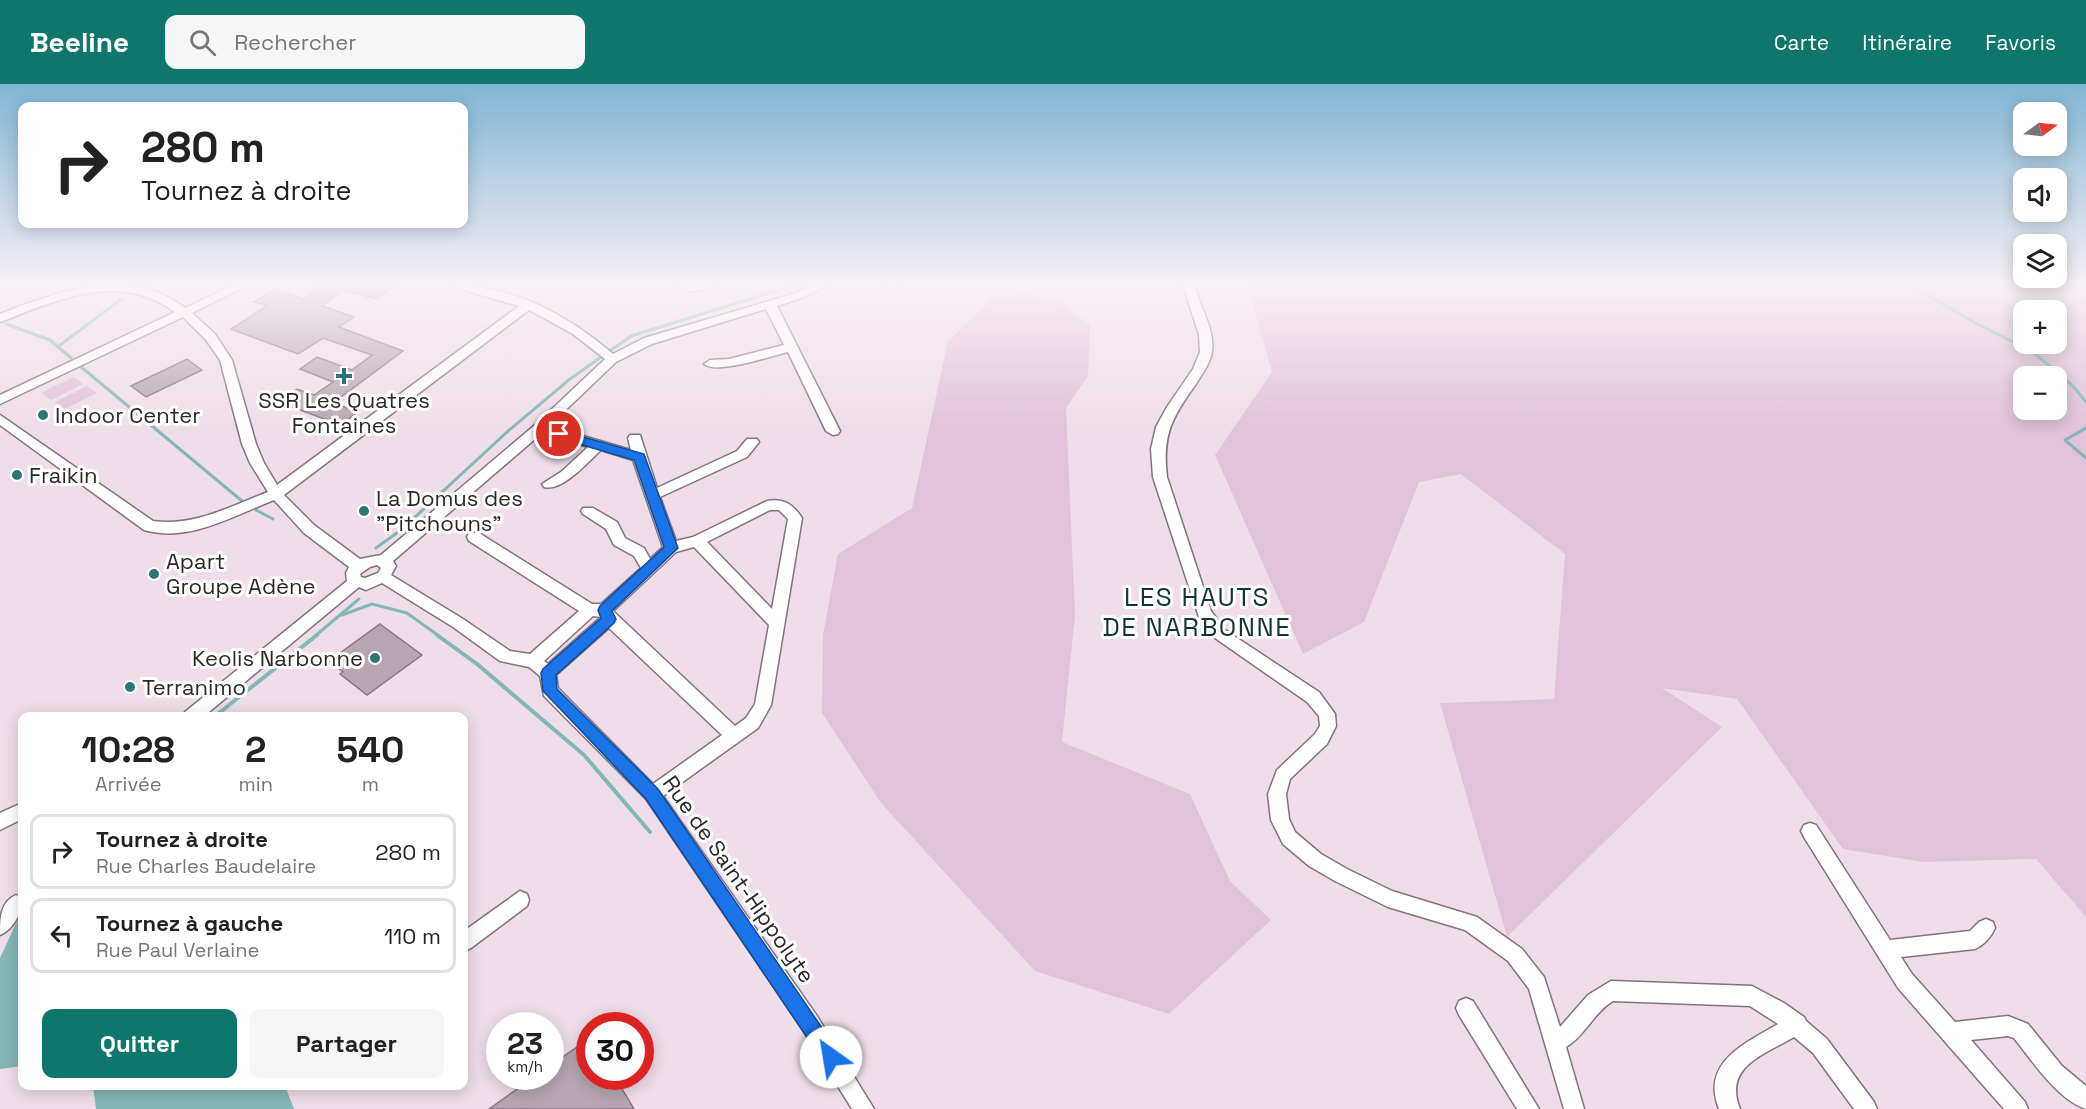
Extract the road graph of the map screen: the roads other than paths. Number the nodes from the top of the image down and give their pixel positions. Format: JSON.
{"nodes":[{"id":1,"x":140,"y":333,"type":"edge"},
{"id":2,"x":207,"y":333,"type":"edge"},
{"id":3,"x":491,"y":333,"type":"edge"},
{"id":4,"x":581,"y":333,"type":"edge"},
{"id":5,"x":673,"y":333,"type":"edge"},
{"id":6,"x":785,"y":333,"type":"edge"},
{"id":7,"x":1205,"y":333,"type":"edge"},
{"id":8,"x":792,"y":347,"type":"junction"},
{"id":9,"x":606,"y":354,"type":"junction"},
{"id":10,"x":710,"y":364,"type":"dead end"},
{"id":11,"x":0,"y":400,"type":"edge"},
{"id":12,"x":0,"y":418,"type":"edge"},
{"id":13,"x":540,"y":429,"type":"junction"},
{"id":14,"x":833,"y":431,"type":"dead end"},
{"id":15,"x":635,"y":438,"type":"dead end"},
{"id":16,"x":752,"y":442,"type":"dead end"},
{"id":17,"x":597,"y":446,"type":"junction"},
{"id":18,"x":639,"y":457,"type":"junction"},
{"id":19,"x":549,"y":484,"type":"dead end"},
{"id":20,"x":274,"y":495,"type":"junction"},
{"id":21,"x":653,"y":495,"type":"junction"},
{"id":22,"x":588,"y":511,"type":"dead end"},
{"id":23,"x":474,"y":537,"type":"dead end"},
{"id":24,"x":697,"y":541,"type":"junction"},
{"id":25,"x":671,"y":548,"type":"junction"},
{"id":26,"x":384,"y":561,"type":"junction"},
{"id":27,"x":649,"y":568,"type":"junction"},
{"id":28,"x":357,"y":574,"type":"junction"},
{"id":29,"x":383,"y":577,"type":"junction"},
{"id":30,"x":601,"y":613,"type":"junction"},
{"id":31,"x":777,"y":624,"type":"junction"},
{"id":32,"x":532,"y":661,"type":"junction"},
{"id":33,"x":548,"y":673,"type":"junction"},
{"id":34,"x":197,"y":712,"type":"edge"},
{"id":35,"x":734,"y":736,"type":"junction"},
{"id":36,"x":652,"y":794,"type":"junction"},
{"id":37,"x":18,"y":813,"type":"edge"},
{"id":38,"x":0,"y":822,"type":"edge"},
{"id":39,"x":1810,"y":831,"type":"dead end"},
{"id":40,"x":520,"y":900,"type":"dead end"},
{"id":41,"x":13,"y":904,"type":"edge"},
{"id":42,"x":0,"y":926,"type":"edge"},
{"id":43,"x":1986,"y":928,"type":"dead end"},
{"id":44,"x":468,"y":939,"type":"edge"},
{"id":45,"x":1884,"y":950,"type":"junction"},
{"id":46,"x":1466,"y":1008,"type":"dead end"},
{"id":47,"x":1797,"y":1024,"type":"junction"},
{"id":48,"x":1949,"y":1033,"type":"junction"},
{"id":49,"x":1553,"y":1042,"type":"junction"},
{"id":50,"x":2086,"y":1099,"type":"edge"},
{"id":51,"x":864,"y":1109,"type":"edge"},
{"id":52,"x":1529,"y":1109,"type":"edge"},
{"id":53,"x":1574,"y":1109,"type":"edge"},
{"id":54,"x":1730,"y":1109,"type":"edge"},
{"id":55,"x":1867,"y":1109,"type":"edge"},
{"id":56,"x":2018,"y":1109,"type":"edge"}],
"edges":[{"from":1,"to":11,"type":"street"},
{"from":2,"to":20,"type":"street"},
{"from":3,"to":20,"type":"street"},
{"from":4,"to":9,"type":"street"},
{"from":5,"to":9,"type":"street"},
{"from":6,"to":8,"type":"street"},
{"from":7,"to":49,"type":"street"},
{"from":8,"to":10,"type":"street"},
{"from":8,"to":14,"type":"street"},
{"from":9,"to":13,"type":"street"},
{"from":12,"to":20,"type":"street"},
{"from":13,"to":17,"type":"street"},
{"from":13,"to":26,"type":"street"},
{"from":15,"to":18,"type":"street"},
{"from":16,"to":21,"type":"street"},
{"from":17,"to":18,"type":"street"},
{"from":17,"to":19,"type":"street"},
{"from":18,"to":21,"type":"street"},
{"from":20,"to":28,"type":"street"},
{"from":21,"to":25,"type":"street"},
{"from":22,"to":27,"type":"street"},
{"from":23,"to":30,"type":"street"},
{"from":24,"to":25,"type":"street"},
{"from":24,"to":31,"type":"street"},
{"from":24,"to":31,"type":"street"},
{"from":25,"to":27,"type":"street"},
{"from":26,"to":28,"type":"street"},
{"from":26,"to":29,"type":"street"},
{"from":27,"to":30,"type":"street"},
{"from":28,"to":29,"type":"street"},
{"from":28,"to":34,"type":"street"},
{"from":29,"to":32,"type":"street"},
{"from":30,"to":32,"type":"street"},
{"from":30,"to":33,"type":"street"},
{"from":30,"to":35,"type":"street"},
{"from":31,"to":35,"type":"street"},
{"from":32,"to":33,"type":"street"},
{"from":33,"to":36,"type":"street","name":"Rue de Saint-Hippolyte"},
{"from":35,"to":36,"type":"street"},
{"from":36,"to":51,"type":"street","name":"Rue de Saint-Hippolyte"},
{"from":37,"to":38,"type":"street"},
{"from":39,"to":45,"type":"street"},
{"from":40,"to":44,"type":"street"},
{"from":41,"to":42,"type":"street"},
{"from":43,"to":45,"type":"street"},
{"from":45,"to":48,"type":"street"},
{"from":46,"to":52,"type":"street"},
{"from":47,"to":49,"type":"street"},
{"from":47,"to":54,"type":"street"},
{"from":47,"to":55,"type":"street"},
{"from":48,"to":50,"type":"street"},
{"from":48,"to":56,"type":"street"},
{"from":49,"to":53,"type":"street"}]}
